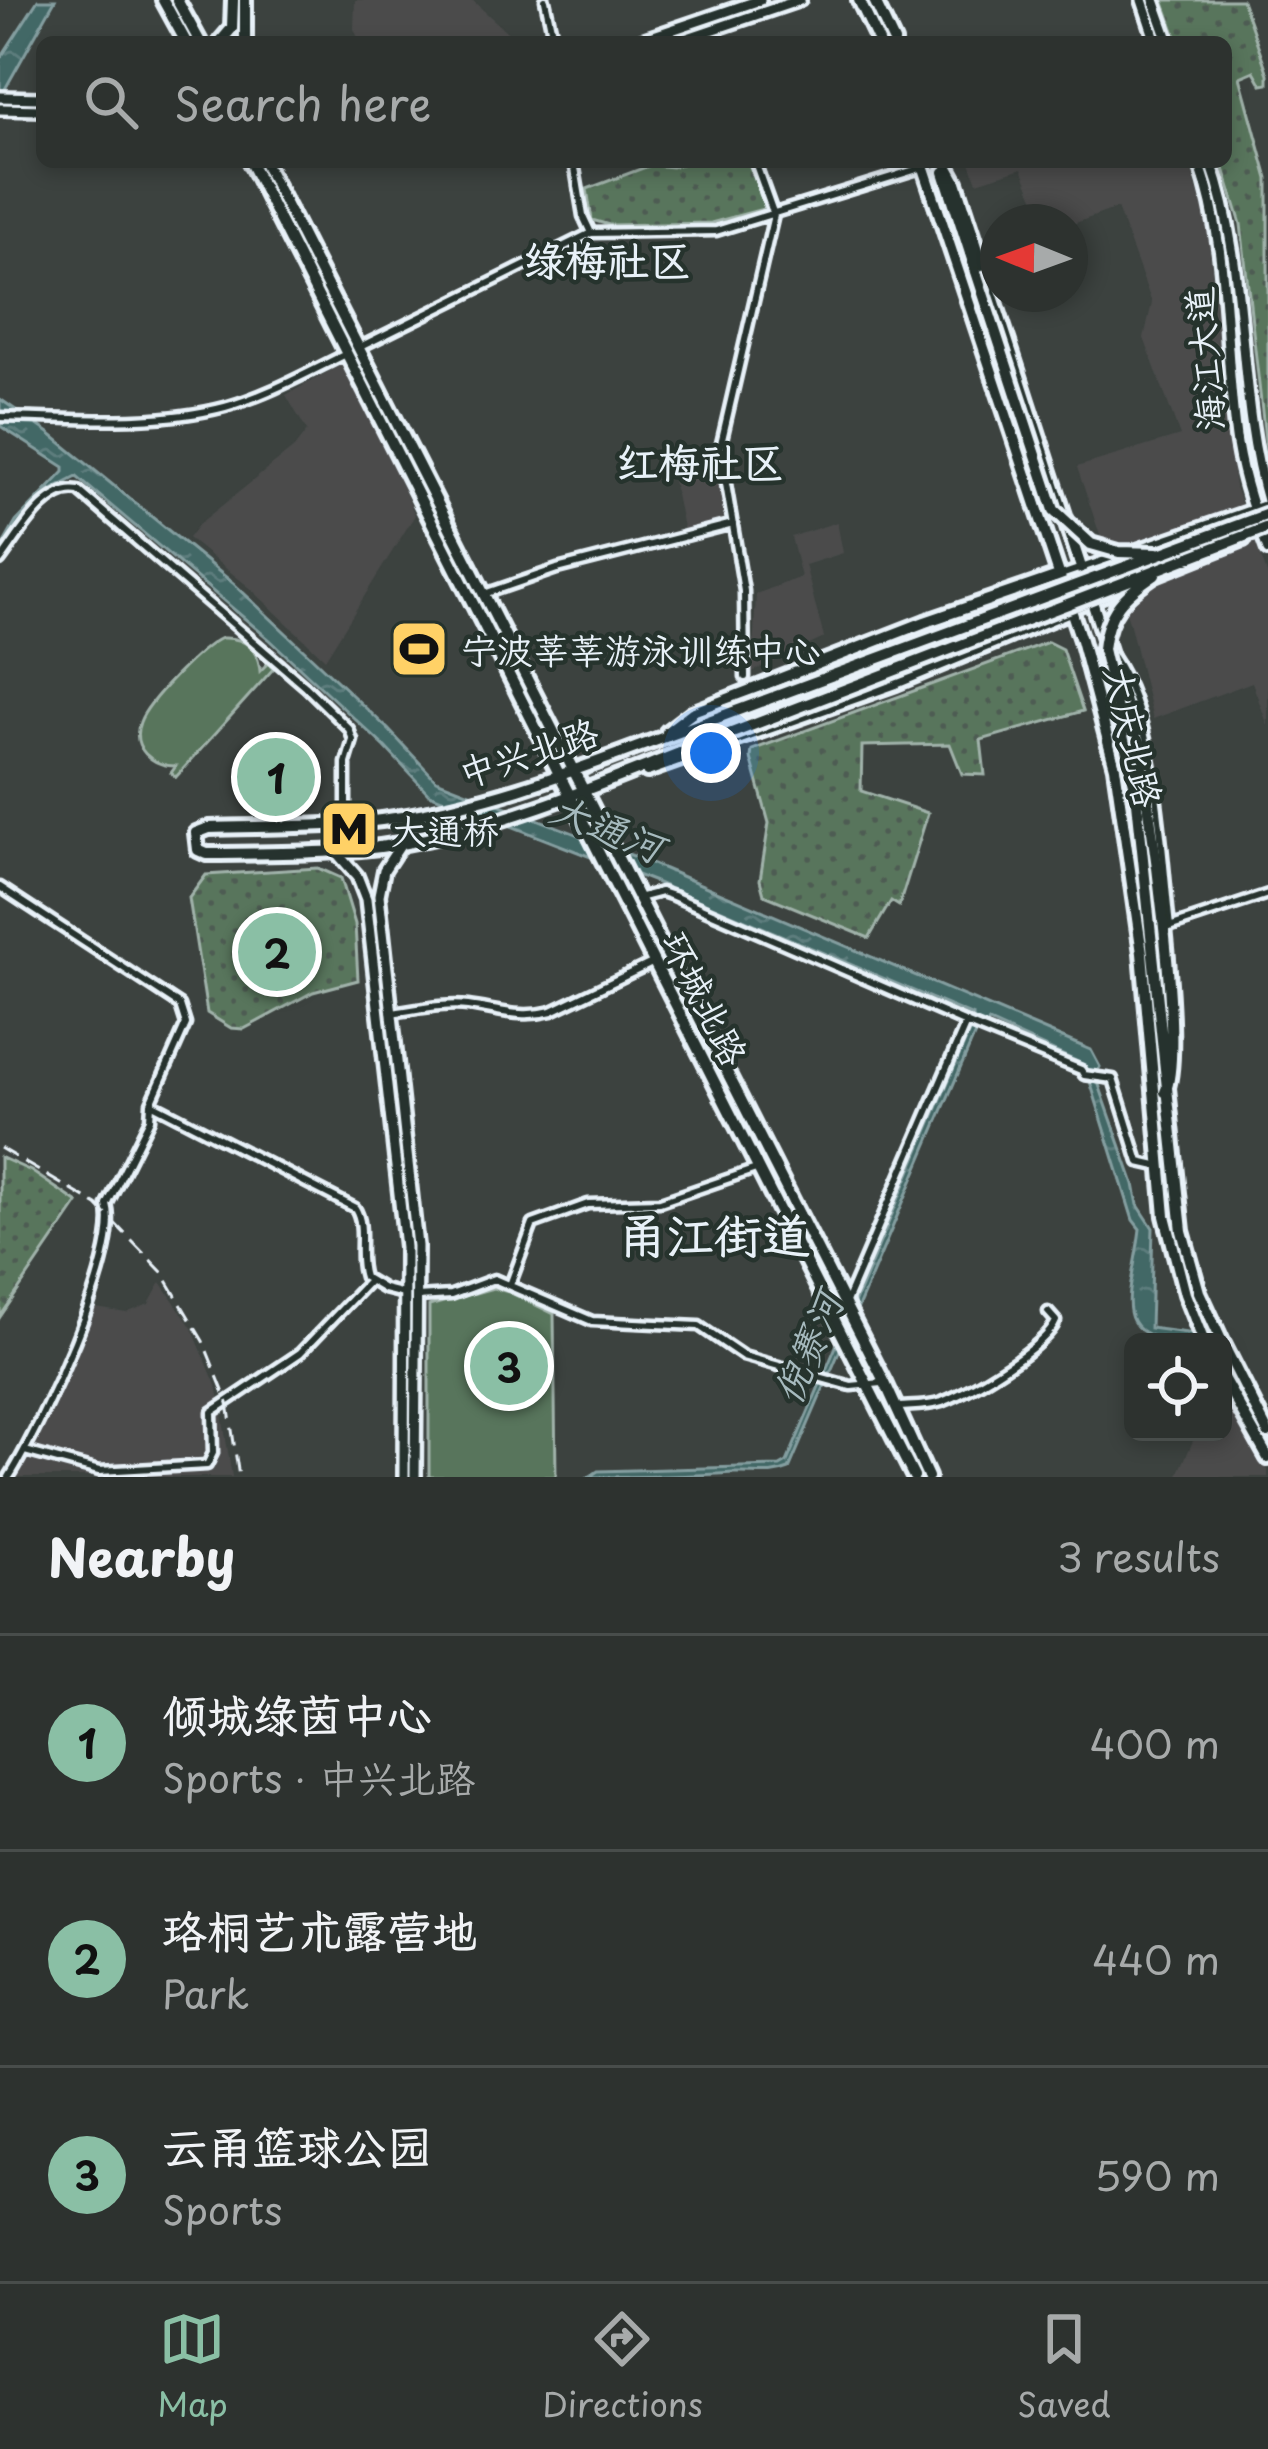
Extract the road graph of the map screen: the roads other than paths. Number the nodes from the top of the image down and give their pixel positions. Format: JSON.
{"nodes":[{"id":1,"x":163,"y":0,"type":"edge"},
{"id":2,"x":177,"y":0,"type":"edge"},
{"id":3,"x":233,"y":0,"type":"edge"},
{"id":4,"x":245,"y":0,"type":"edge"},
{"id":5,"x":545,"y":0,"type":"edge"},
{"id":6,"x":760,"y":0,"type":"edge"},
{"id":7,"x":800,"y":0,"type":"edge"},
{"id":8,"x":859,"y":0,"type":"edge"},
{"id":9,"x":874,"y":0,"type":"edge"},
{"id":10,"x":1142,"y":0,"type":"edge"},
{"id":11,"x":1154,"y":0,"type":"edge"},
{"id":12,"x":243,"y":25,"type":"junction"},
{"id":13,"x":183,"y":36,"type":"edge"},
{"id":14,"x":197,"y":36,"type":"edge"},
{"id":15,"x":225,"y":36,"type":"edge"},
{"id":16,"x":238,"y":36,"type":"edge"},
{"id":17,"x":244,"y":36,"type":"edge"},
{"id":18,"x":553,"y":36,"type":"edge"},
{"id":19,"x":654,"y":36,"type":"edge"},
{"id":20,"x":711,"y":36,"type":"edge"},
{"id":21,"x":876,"y":36,"type":"edge"},
{"id":22,"x":891,"y":36,"type":"edge"},
{"id":23,"x":1154,"y":36,"type":"edge"},
{"id":24,"x":1167,"y":36,"type":"edge"},
{"id":25,"x":0,"y":97,"type":"edge"},
{"id":26,"x":36,"y":98,"type":"edge"},
{"id":27,"x":0,"y":109,"type":"edge"},
{"id":28,"x":36,"y":110,"type":"edge"},
{"id":29,"x":253,"y":168,"type":"edge"},
{"id":30,"x":265,"y":168,"type":"edge"},
{"id":31,"x":575,"y":168,"type":"edge"},
{"id":32,"x":757,"y":168,"type":"edge"},
{"id":33,"x":914,"y":168,"type":"edge"},
{"id":34,"x":924,"y":168,"type":"edge"},
{"id":35,"x":945,"y":168,"type":"edge"},
{"id":36,"x":947,"y":168,"type":"edge"},
{"id":37,"x":1201,"y":168,"type":"edge"},
{"id":38,"x":1213,"y":168,"type":"edge"},
{"id":39,"x":774,"y":215,"type":"junction"},
{"id":40,"x":591,"y":233,"type":"junction"},
{"id":41,"x":360,"y":347,"type":"junction"},
{"id":42,"x":347,"y":353,"type":"junction"},
{"id":43,"x":0,"y":417,"type":"edge"},
{"id":44,"x":1268,"y":504,"type":"edge"},
{"id":45,"x":1254,"y":508,"type":"junction"},
{"id":46,"x":1268,"y":514,"type":"edge"},
{"id":47,"x":733,"y":524,"type":"junction"},
{"id":48,"x":1266,"y":531,"type":"edge"},
{"id":49,"x":1268,"y":550,"type":"edge"},
{"id":50,"x":1168,"y":558,"type":"junction"},
{"id":51,"x":0,"y":561,"type":"edge"},
{"id":52,"x":1082,"y":568,"type":"junction"},
{"id":53,"x":1058,"y":576,"type":"junction"},
{"id":54,"x":484,"y":594,"type":"junction"},
{"id":55,"x":1090,"y":603,"type":"junction"},
{"id":56,"x":1070,"y":611,"type":"junction"},
{"id":57,"x":745,"y":677,"type":"dead end"},
{"id":58,"x":654,"y":741,"type":"junction"},
{"id":59,"x":567,"y":772,"type":"junction"},
{"id":60,"x":622,"y":775,"type":"junction"},
{"id":61,"x":583,"y":790,"type":"junction"},
{"id":62,"x":570,"y":796,"type":"junction"},
{"id":63,"x":346,"y":823,"type":"junction"},
{"id":64,"x":401,"y":844,"type":"junction"},
{"id":65,"x":336,"y":852,"type":"junction"},
{"id":66,"x":0,"y":887,"type":"edge"},
{"id":67,"x":1268,"y":894,"type":"edge"},
{"id":68,"x":638,"y":898,"type":"junction"},
{"id":69,"x":1166,"y":928,"type":"junction"},
{"id":70,"x":1145,"y":937,"type":"junction"},
{"id":71,"x":654,"y":962,"type":"junction"},
{"id":72,"x":391,"y":1012,"type":"junction"},
{"id":73,"x":966,"y":1023,"type":"junction"},
{"id":74,"x":1165,"y":1092,"type":"junction"},
{"id":75,"x":151,"y":1103,"type":"junction"},
{"id":76,"x":758,"y":1168,"type":"junction"},
{"id":77,"x":1161,"y":1168,"type":"junction"},
{"id":78,"x":368,"y":1282,"type":"junction"},
{"id":79,"x":511,"y":1285,"type":"junction"},
{"id":80,"x":411,"y":1295,"type":"junction"},
{"id":81,"x":841,"y":1298,"type":"junction"},
{"id":82,"x":1048,"y":1312,"type":"dead end"},
{"id":83,"x":1200,"y":1333,"type":"edge"},
{"id":84,"x":1217,"y":1333,"type":"edge"},
{"id":85,"x":1232,"y":1362,"type":"edge"},
{"id":86,"x":885,"y":1383,"type":"junction"},
{"id":87,"x":868,"y":1384,"type":"junction"},
{"id":88,"x":1232,"y":1394,"type":"edge"},
{"id":89,"x":896,"y":1406,"type":"junction"},
{"id":90,"x":1268,"y":1432,"type":"edge"},
{"id":91,"x":26,"y":1451,"type":"junction"},
{"id":92,"x":1268,"y":1458,"type":"edge"},
{"id":93,"x":9,"y":1477,"type":"edge"},
{"id":94,"x":404,"y":1477,"type":"edge"},
{"id":95,"x":416,"y":1477,"type":"edge"},
{"id":96,"x":914,"y":1477,"type":"edge"},
{"id":97,"x":928,"y":1477,"type":"edge"}],
"edges":[{"from":1,"to":13,"type":"main road"},
{"from":2,"to":14,"type":"main road"},
{"from":3,"to":15,"type":"main road"},
{"from":4,"to":12,"type":"main road"},
{"from":5,"to":18,"type":"street"},
{"from":6,"to":19,"type":"street"},
{"from":7,"to":20,"type":"street"},
{"from":8,"to":21,"type":"main road"},
{"from":9,"to":22,"type":"main road"},
{"from":10,"to":23,"type":"street"},
{"from":11,"to":24,"type":"street"},
{"from":12,"to":16,"type":"main road"},
{"from":12,"to":17,"type":"main road"},
{"from":25,"to":26,"type":"street"},
{"from":27,"to":28,"type":"street"},
{"from":29,"to":42,"type":"main road","name":"环城北路"},
{"from":30,"to":41,"type":"main road","name":"环城北路"},
{"from":31,"to":40,"type":"street"},
{"from":32,"to":39,"type":"street"},
{"from":33,"to":39,"type":"street"},
{"from":34,"to":53,"type":"main road","name":"大庆北路"},
{"from":35,"to":50,"type":"main road","bridge":true},
{"from":36,"to":52,"type":"main road","name":"大庆北路"},
{"from":37,"to":45,"type":"street","name":"海江大道"},
{"from":38,"to":44,"type":"street","name":"海江大道"},
{"from":39,"to":40,"type":"street"},
{"from":39,"to":47,"type":"street"},
{"from":40,"to":41,"type":"street"},
{"from":41,"to":42,"type":"street"},
{"from":41,"to":54,"type":"main road","name":"环城北路"},
{"from":42,"to":43,"type":"street"},
{"from":42,"to":59,"type":"main road","name":"环城北路"},
{"from":44,"to":45,"type":"street"},
{"from":45,"to":48,"type":"street","name":"海江大道"},
{"from":45,"to":52,"type":"street"},
{"from":46,"to":50,"type":"main road","bridge":true},
{"from":47,"to":54,"type":"street"},
{"from":47,"to":57,"type":"street"},
{"from":48,"to":49,"type":"street","name":"海江大道"},
{"from":48,"to":50,"type":"main road","bridge":true},
{"from":48,"to":55,"type":"street"},
{"from":50,"to":58,"type":"main road","name":"中兴北路","bridge":true},
{"from":50,"to":60,"type":"main road","name":"中兴北路","bridge":true},
{"from":50,"to":70,"type":"main road","bridge":true},
{"from":51,"to":63,"type":"street"},
{"from":52,"to":53,"type":"street"},
{"from":52,"to":55,"type":"main road","name":"大庆北路"},
{"from":53,"to":56,"type":"main road","name":"大庆北路"},
{"from":53,"to":58,"type":"main road"},
{"from":54,"to":59,"type":"main road","name":"环城北路"},
{"from":55,"to":56,"type":"street"},
{"from":55,"to":69,"type":"main road","name":"大庆北路"},
{"from":56,"to":60,"type":"main road"},
{"from":56,"to":70,"type":"main road","name":"大庆北路"},
{"from":58,"to":59,"type":"main road","name":"中兴北路"},
{"from":59,"to":61,"type":"main road","name":"环城北路"},
{"from":59,"to":62,"type":"main road","name":"环城北路"},
{"from":59,"to":63,"type":"main road","name":"中兴北路"},
{"from":60,"to":61,"type":"main road","name":"中兴北路"},
{"from":61,"to":62,"type":"main road","name":"中兴北路"},
{"from":61,"to":68,"type":"main road","name":"环城北路"},
{"from":62,"to":64,"type":"main road","name":"中兴北路"},
{"from":62,"to":71,"type":"main road","name":"环城北路"},
{"from":63,"to":65,"type":"main road","name":"中兴北路"},
{"from":64,"to":65,"type":"main road","name":"中兴北路"},
{"from":64,"to":72,"type":"street"},
{"from":65,"to":80,"type":"street"},
{"from":66,"to":75,"type":"street"},
{"from":67,"to":69,"type":"street"},
{"from":68,"to":73,"type":"street"},
{"from":68,"to":81,"type":"main road","name":"环城北路"},
{"from":69,"to":70,"type":"street"},
{"from":69,"to":74,"type":"main road","name":"大庆北路"},
{"from":70,"to":74,"type":"main road","name":"大庆北路"},
{"from":70,"to":77,"type":"main road","name":"大庆北路"},
{"from":71,"to":72,"type":"street"},
{"from":71,"to":76,"type":"main road","name":"环城北路"},
{"from":72,"to":80,"type":"street"},
{"from":73,"to":77,"type":"street"},
{"from":73,"to":81,"type":"street"},
{"from":74,"to":84,"type":"main road","name":"大庆北路"},
{"from":75,"to":78,"type":"street"},
{"from":75,"to":91,"type":"street"},
{"from":76,"to":79,"type":"street"},
{"from":76,"to":87,"type":"main road","name":"环城北路"},
{"from":77,"to":83,"type":"main road","name":"大庆北路"},
{"from":78,"to":80,"type":"street"},
{"from":78,"to":91,"type":"street"},
{"from":79,"to":80,"type":"street"},
{"from":79,"to":87,"type":"street"},
{"from":80,"to":94,"type":"street"},
{"from":80,"to":95,"type":"street"},
{"from":81,"to":86,"type":"main road","name":"环城北路"},
{"from":82,"to":89,"type":"street"},
{"from":85,"to":90,"type":"main road","name":"大庆北路"},
{"from":86,"to":87,"type":"street"},
{"from":86,"to":89,"type":"main road","name":"环城北路"},
{"from":87,"to":96,"type":"main road","name":"环城北路"},
{"from":88,"to":92,"type":"main road"},
{"from":89,"to":97,"type":"main road","name":"环城北路"},
{"from":91,"to":93,"type":"street"}]}
